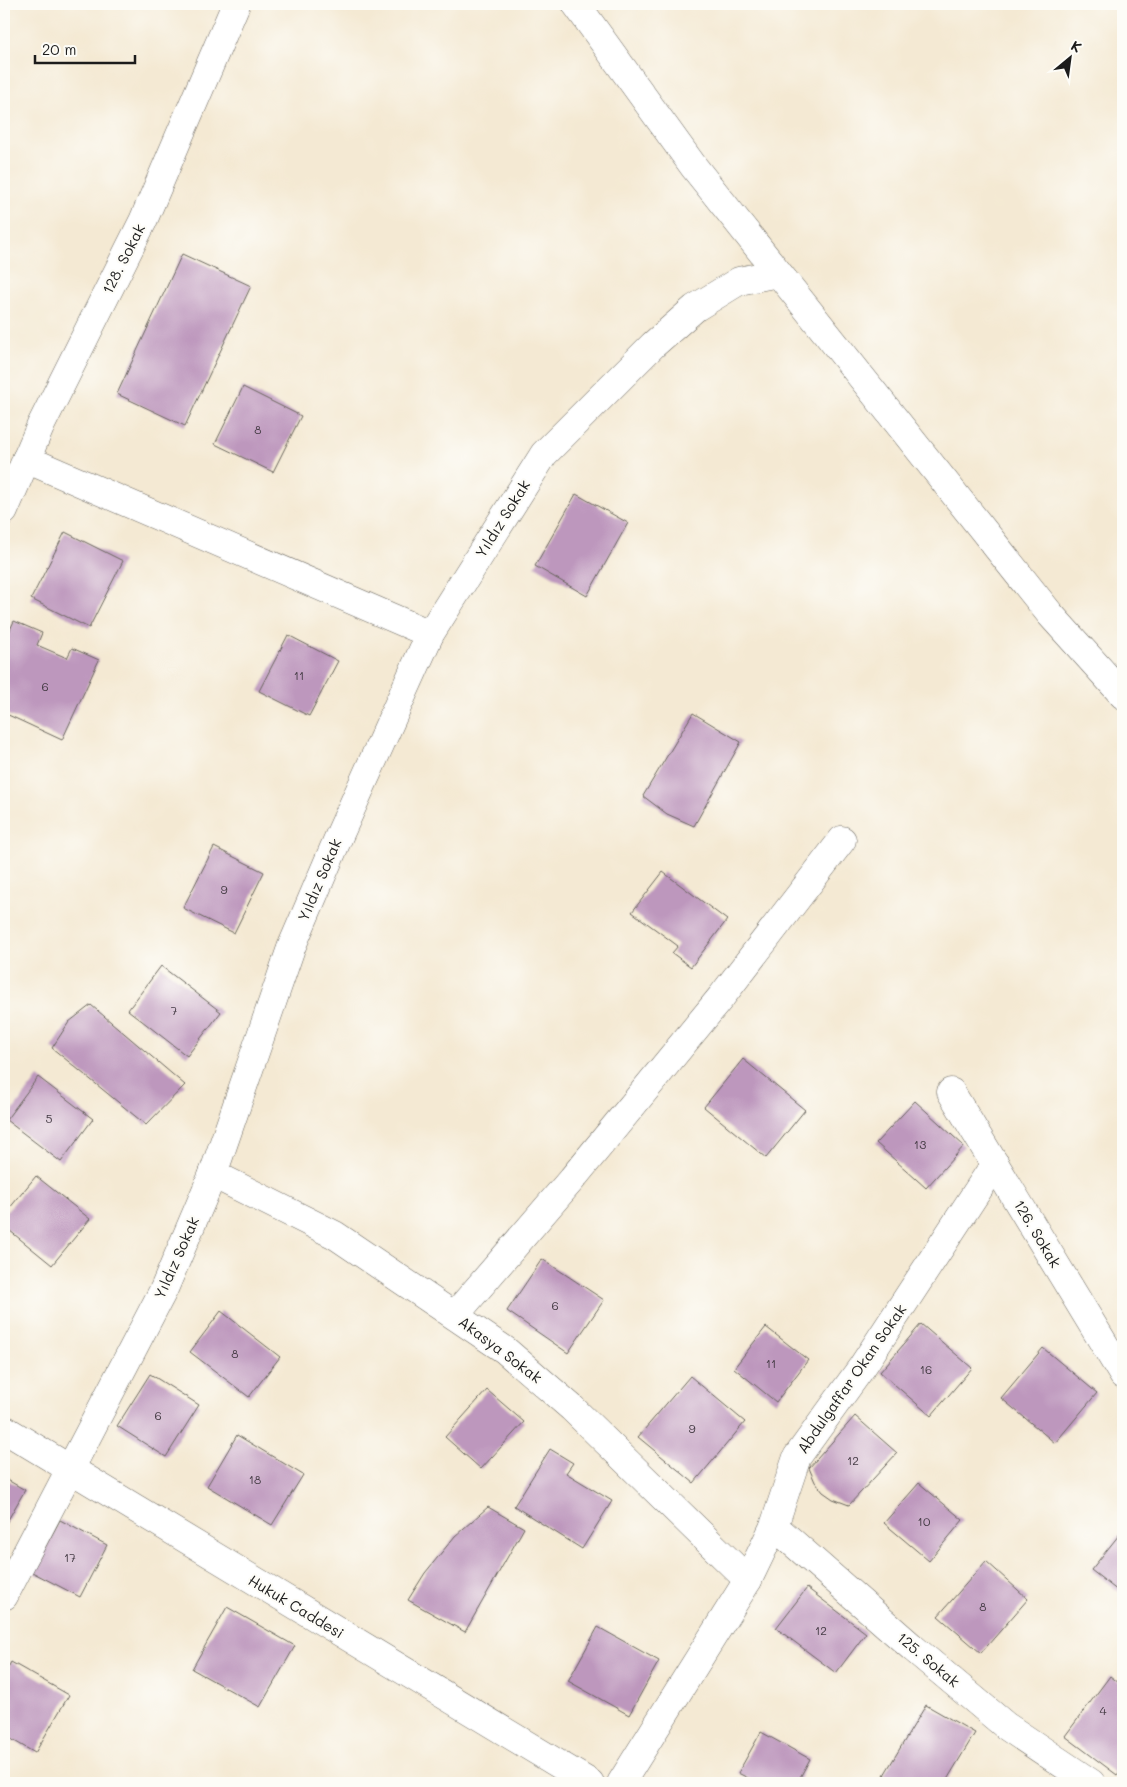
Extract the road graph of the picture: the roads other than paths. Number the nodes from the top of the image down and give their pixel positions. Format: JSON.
{"nodes":[{"id":1,"x":236,"y":4,"type":"edge"},
{"id":2,"x":576,"y":4,"type":"edge"},
{"id":3,"x":778,"y":273,"type":"junction"},
{"id":4,"x":26,"y":459,"type":"junction"},
{"id":5,"x":4,"y":511,"type":"edge"},
{"id":6,"x":430,"y":634,"type":"junction"},
{"id":7,"x":1123,"y":695,"type":"edge"},
{"id":8,"x":842,"y":840,"type":"dead end"},
{"id":9,"x":951,"y":1092,"type":"dead end"},
{"id":10,"x":995,"y":1164,"type":"junction"},
{"id":11,"x":213,"y":1174,"type":"junction"},
{"id":12,"x":454,"y":1316,"type":"junction"},
{"id":13,"x":1123,"y":1375,"type":"edge"},
{"id":14,"x":4,"y":1429,"type":"edge"},
{"id":15,"x":70,"y":1470,"type":"junction"},
{"id":16,"x":774,"y":1526,"type":"junction"},
{"id":17,"x":748,"y":1580,"type":"junction"},
{"id":18,"x":4,"y":1596,"type":"edge"},
{"id":19,"x":590,"y":1783,"type":"edge"},
{"id":20,"x":621,"y":1783,"type":"edge"},
{"id":21,"x":1091,"y":1783,"type":"edge"}],
"edges":[{"from":1,"to":4,"type":"street","name":"128. Sokak"},
{"from":2,"to":3,"type":"street"},
{"from":3,"to":6,"type":"street","name":"Yıldız Sokak"},
{"from":3,"to":7,"type":"street"},
{"from":4,"to":5,"type":"street","name":"128. Sokak"},
{"from":4,"to":6,"type":"street"},
{"from":6,"to":11,"type":"street","name":"Yıldız Sokak"},
{"from":8,"to":12,"type":"street"},
{"from":9,"to":10,"type":"street","name":"126. Sokak"},
{"from":10,"to":13,"type":"street","name":"126. Sokak"},
{"from":10,"to":16,"type":"street","name":"Abdulgaffar Okan Sokak"},
{"from":11,"to":12,"type":"street","name":"Akasya Sokak"},
{"from":11,"to":15,"type":"street","name":"Yıldız Sokak"},
{"from":12,"to":17,"type":"street","name":"Akasya Sokak"},
{"from":14,"to":15,"type":"street","name":"Hukuk Caddesi"},
{"from":15,"to":18,"type":"street","name":"Yıldız Sokak"},
{"from":15,"to":19,"type":"street","name":"Hukuk Caddesi"},
{"from":16,"to":17,"type":"street","name":"Abdulgaffar Okan Sokak"},
{"from":16,"to":21,"type":"street","name":"125. Sokak"},
{"from":17,"to":20,"type":"street","name":"Abdulgaffar Okan Sokak"}]}
